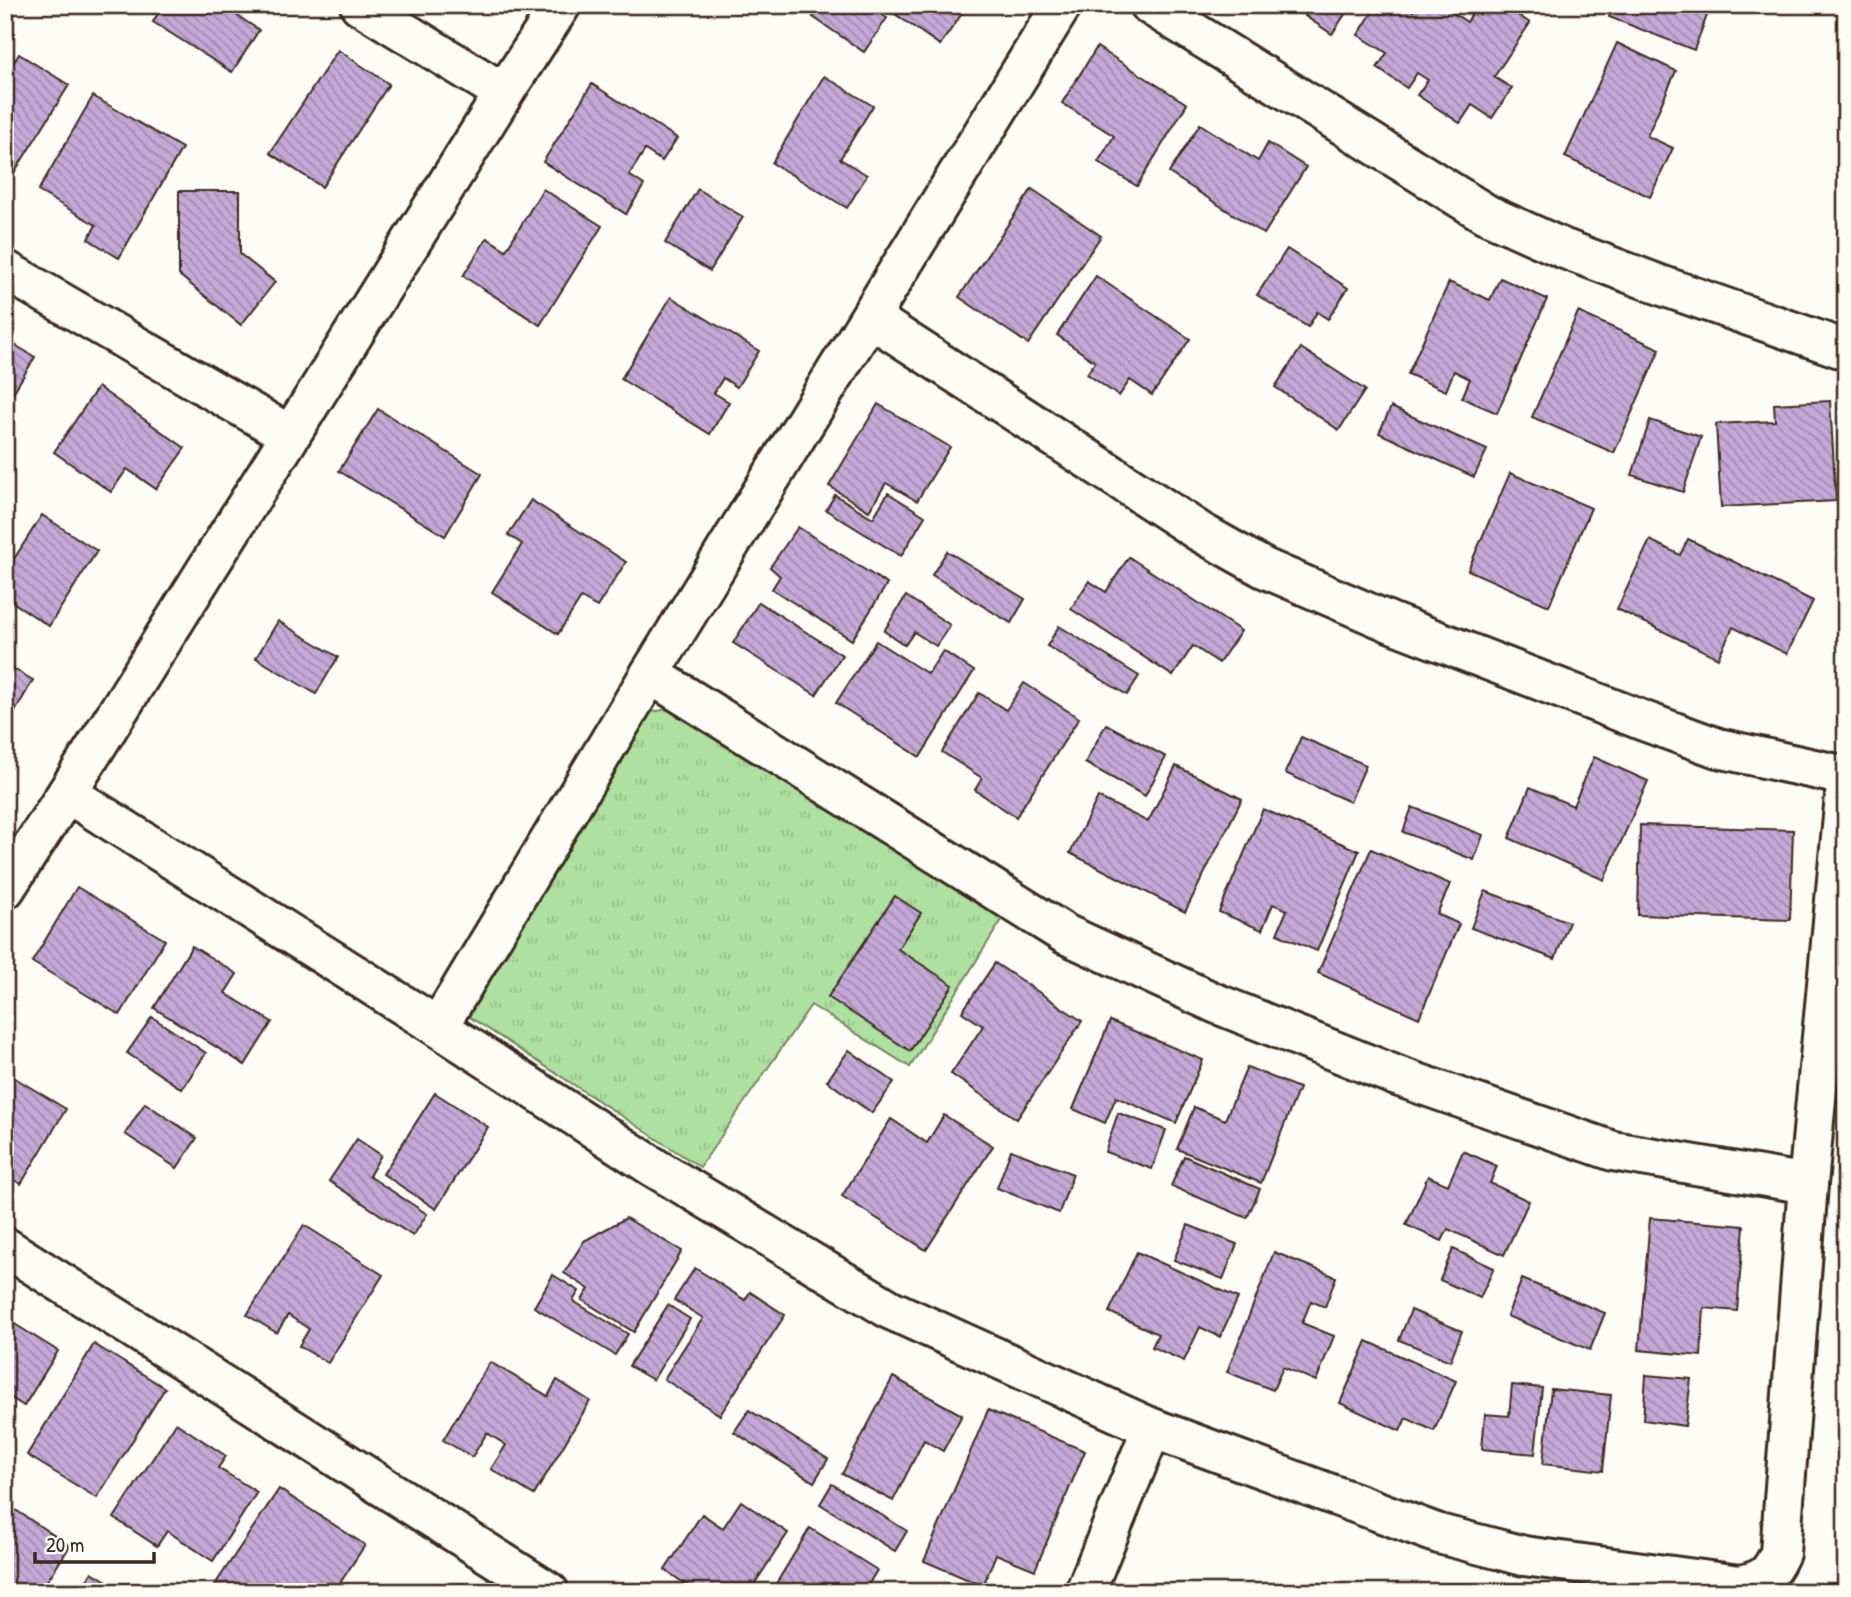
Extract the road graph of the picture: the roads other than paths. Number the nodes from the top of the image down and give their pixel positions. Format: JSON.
{"nodes":[{"id":1,"x":360,"y":5,"type":"edge"},
{"id":2,"x":561,"y":5,"type":"edge"},
{"id":3,"x":1062,"y":5,"type":"edge"},
{"id":4,"x":1150,"y":5,"type":"edge"},
{"id":5,"x":504,"y":93,"type":"junction"},
{"id":6,"x":5,"y":270,"type":"edge"},
{"id":7,"x":871,"y":318,"type":"junction"},
{"id":8,"x":1846,"y":351,"type":"edge"},
{"id":9,"x":290,"y":435,"type":"junction"},
{"id":10,"x":650,"y":674,"type":"junction"},
{"id":11,"x":1846,"y":776,"type":"edge"},
{"id":12,"x":1846,"y":785,"type":"edge"},
{"id":13,"x":67,"y":793,"type":"junction"},
{"id":14,"x":5,"y":889,"type":"edge"},
{"id":15,"x":439,"y":1027,"type":"junction"},
{"id":16,"x":1808,"y":1184,"type":"junction"},
{"id":17,"x":5,"y":1247,"type":"edge"},
{"id":18,"x":1152,"y":1428,"type":"junction"},
{"id":19,"x":550,"y":1592,"type":"edge"},
{"id":20,"x":1085,"y":1592,"type":"edge"}],
"edges":[{"from":1,"to":5,"type":"street"},
{"from":2,"to":5,"type":"street"},
{"from":3,"to":7,"type":"street"},
{"from":4,"to":8,"type":"street"},
{"from":5,"to":9,"type":"street"},
{"from":6,"to":9,"type":"street"},
{"from":7,"to":10,"type":"street"},
{"from":7,"to":11,"type":"street"},
{"from":9,"to":13,"type":"street"},
{"from":10,"to":15,"type":"street"},
{"from":10,"to":16,"type":"street"},
{"from":12,"to":16,"type":"street"},
{"from":13,"to":14,"type":"street"},
{"from":13,"to":15,"type":"street"},
{"from":15,"to":18,"type":"street"},
{"from":16,"to":18,"type":"street"},
{"from":17,"to":19,"type":"street"},
{"from":18,"to":20,"type":"street"}]}
